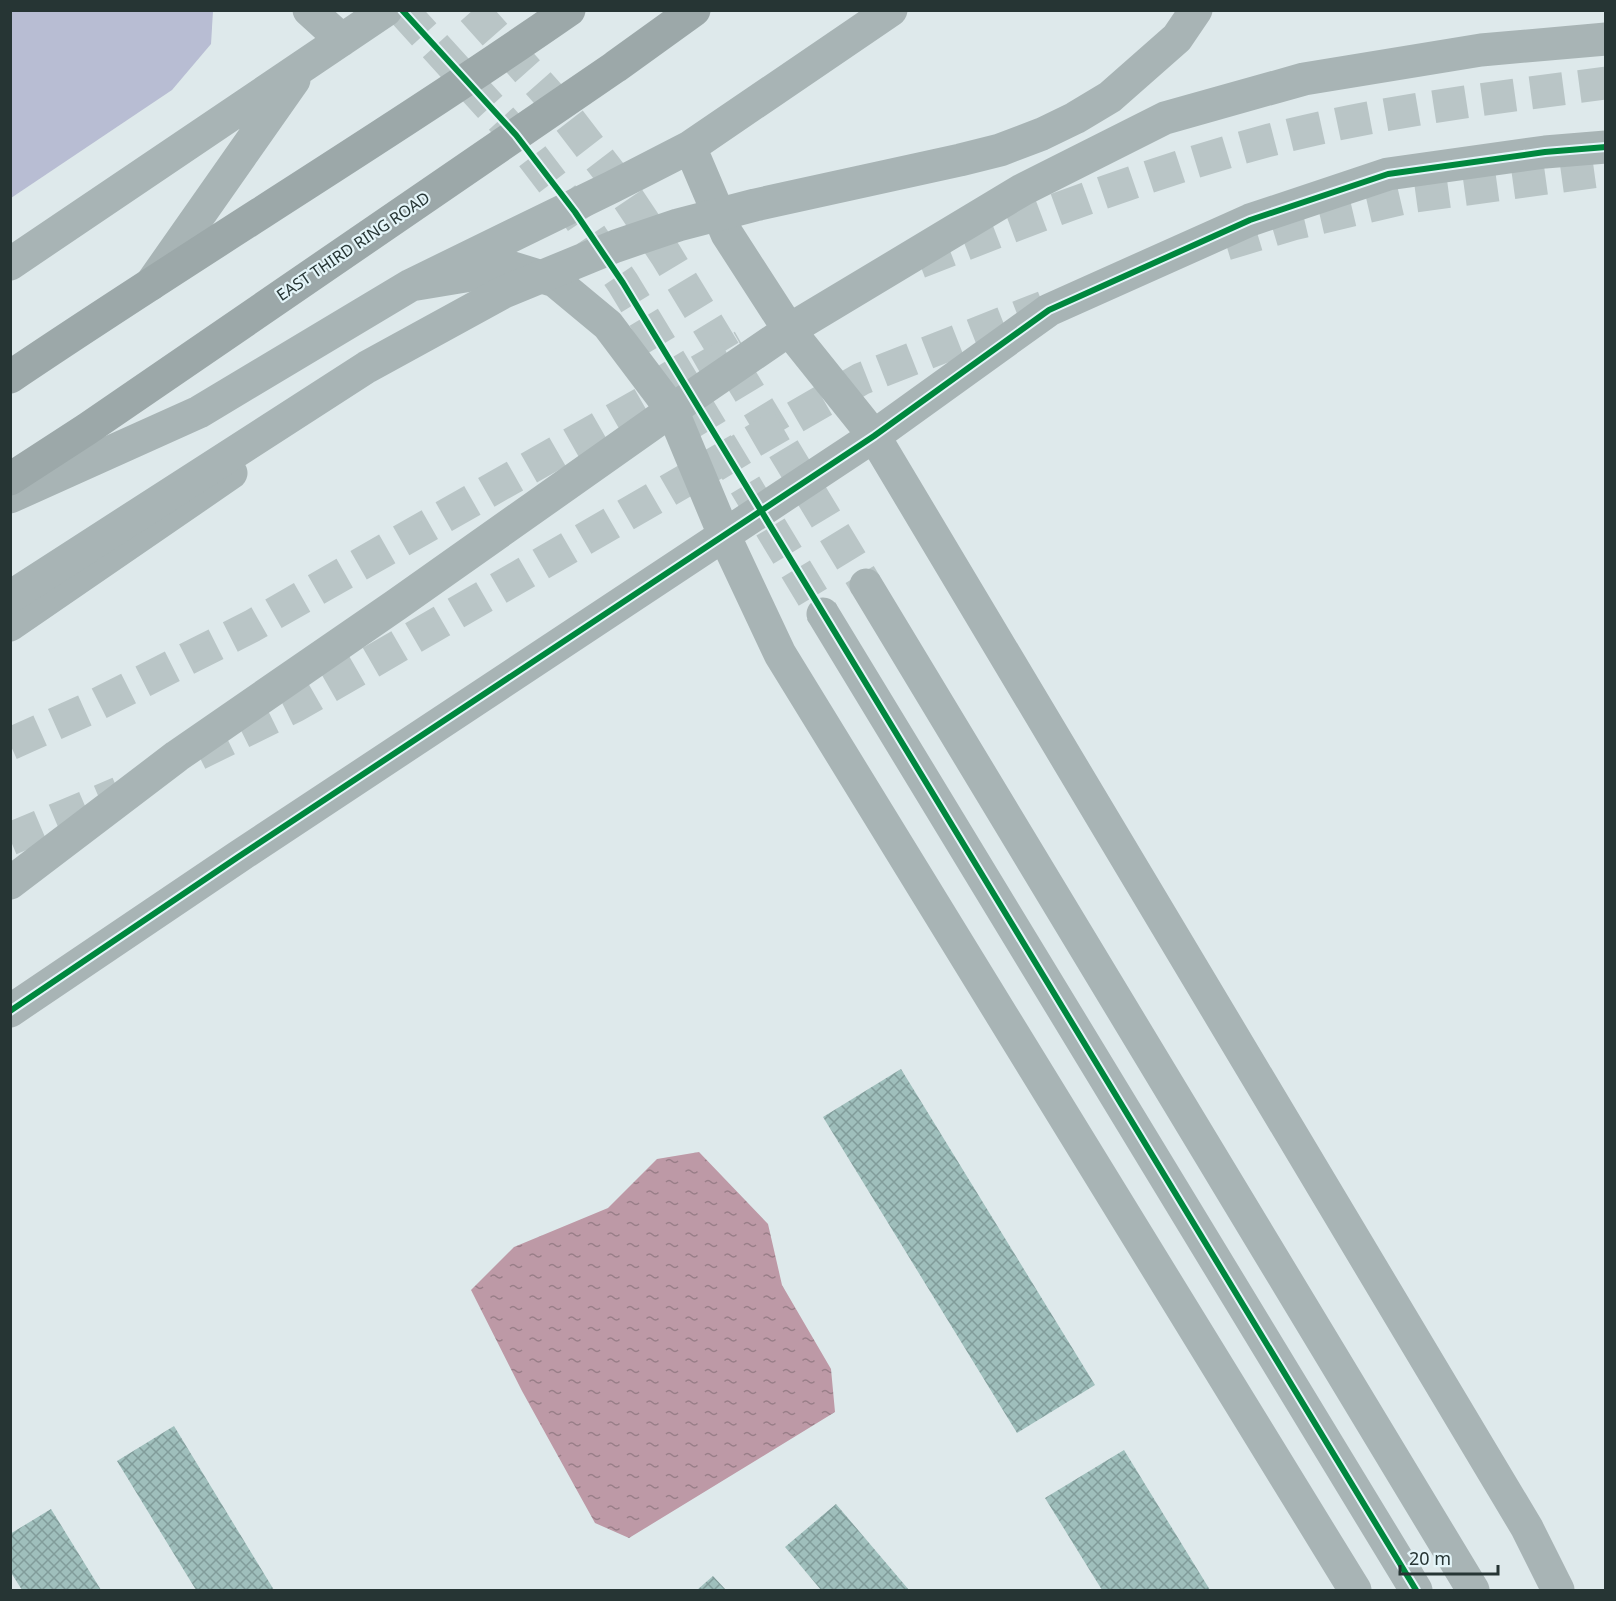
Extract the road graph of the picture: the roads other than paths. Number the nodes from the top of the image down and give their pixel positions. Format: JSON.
{"nodes":[{"id":1,"x":309,"y":10,"type":"edge"},
{"id":2,"x":386,"y":10,"type":"edge"},
{"id":3,"x":570,"y":10,"type":"edge"},
{"id":4,"x":694,"y":10,"type":"edge"},
{"id":5,"x":891,"y":10,"type":"edge"},
{"id":6,"x":1196,"y":10,"type":"edge"},
{"id":7,"x":1605,"y":39,"type":"edge"},
{"id":8,"x":342,"y":40,"type":"junction"},
{"id":9,"x":306,"y":64,"type":"junction"},
{"id":10,"x":690,"y":147,"type":"junction"},
{"id":11,"x":1605,"y":147,"type":"edge"},
{"id":12,"x":10,"y":264,"type":"edge"},
{"id":13,"x":555,"y":281,"type":"junction"},
{"id":14,"x":151,"y":285,"type":"junction"},
{"id":15,"x":411,"y":285,"type":"junction"},
{"id":16,"x":789,"y":330,"type":"junction"},
{"id":17,"x":10,"y":377,"type":"edge"},
{"id":18,"x":672,"y":410,"type":"junction"},
{"id":19,"x":874,"y":436,"type":"junction"},
{"id":20,"x":10,"y":479,"type":"edge"},
{"id":21,"x":10,"y":497,"type":"edge"},
{"id":22,"x":725,"y":537,"type":"junction"},
{"id":23,"x":866,"y":585,"type":"tunnel mouth"},
{"id":24,"x":10,"y":597,"type":"edge"},
{"id":25,"x":823,"y":614,"type":"tunnel mouth"},
{"id":26,"x":10,"y":625,"type":"edge"},
{"id":27,"x":10,"y":883,"type":"edge"},
{"id":28,"x":10,"y":1011,"type":"edge"},
{"id":29,"x":1355,"y":1590,"type":"edge"},
{"id":30,"x":1416,"y":1590,"type":"edge"},
{"id":31,"x":1473,"y":1590,"type":"edge"},
{"id":32,"x":1558,"y":1590,"type":"edge"}],
"edges":[{"from":1,"to":8,"type":"street"},
{"from":2,"to":8,"type":"street"},
{"from":3,"to":14,"type":"main road"},
{"from":4,"to":20,"type":"main road","name":"EAST THIRD RING ROAD"},
{"from":5,"to":10,"type":"street"},
{"from":6,"to":24,"type":"street","bridge":true},
{"from":7,"to":16,"type":"street"},
{"from":8,"to":9,"type":"street"},
{"from":9,"to":12,"type":"street"},
{"from":9,"to":14,"type":"street"},
{"from":10,"to":15,"type":"street"},
{"from":10,"to":16,"type":"street"},
{"from":11,"to":19,"type":"street"},
{"from":13,"to":15,"type":"street"},
{"from":13,"to":18,"type":"street"},
{"from":13,"to":26,"type":"street"},
{"from":14,"to":17,"type":"main road"},
{"from":15,"to":21,"type":"street"},
{"from":16,"to":18,"type":"street"},
{"from":16,"to":19,"type":"street"},
{"from":18,"to":22,"type":"street"},
{"from":18,"to":27,"type":"street"},
{"from":19,"to":22,"type":"street"},
{"from":19,"to":32,"type":"street"},
{"from":22,"to":28,"type":"street"},
{"from":22,"to":29,"type":"street"},
{"from":23,"to":31,"type":"street"},
{"from":25,"to":30,"type":"street"}]}
